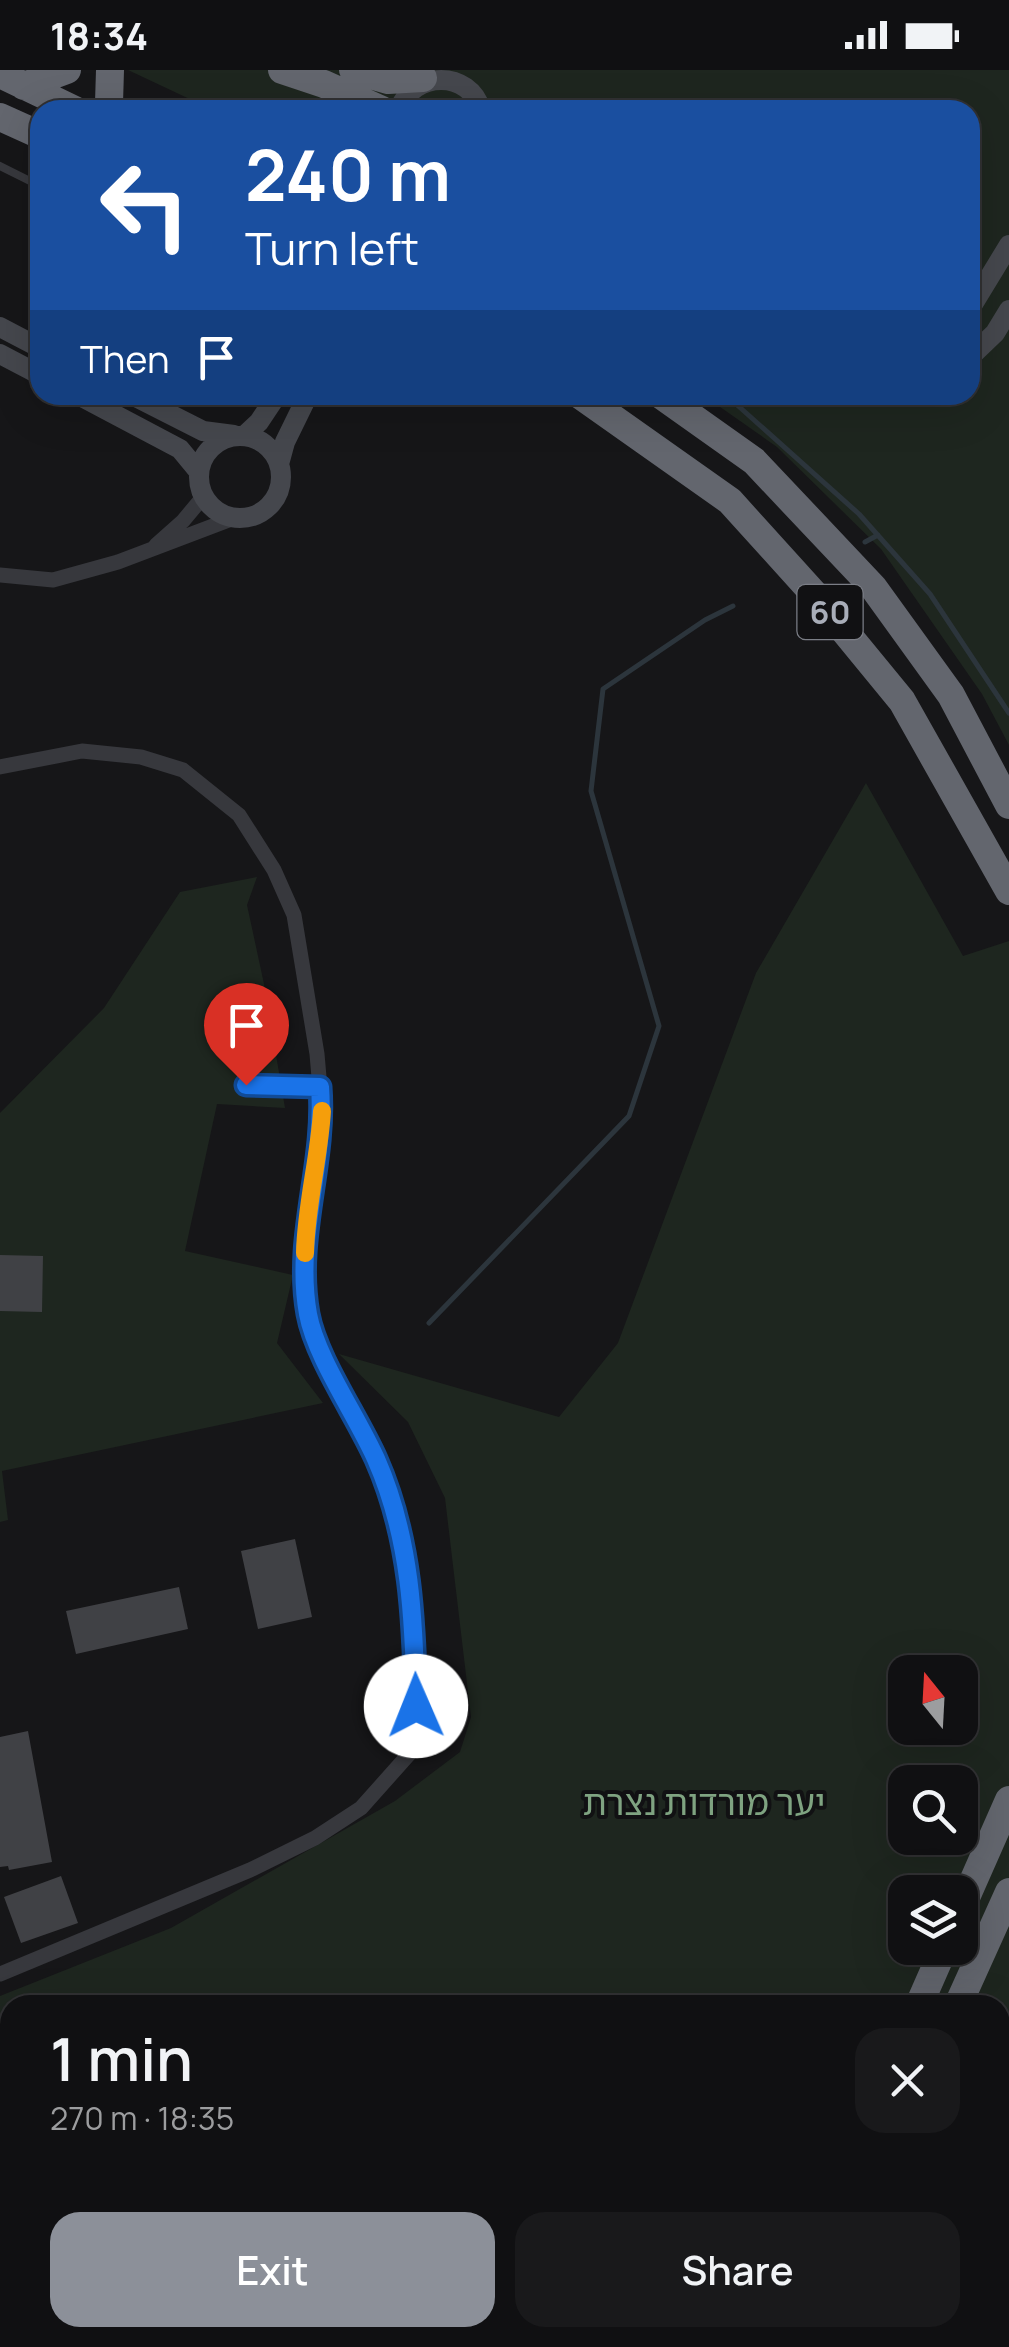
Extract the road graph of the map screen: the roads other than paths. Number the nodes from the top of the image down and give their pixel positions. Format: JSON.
{"nodes":[{"id":1,"x":67,"y":70,"type":"edge"},
{"id":2,"x":110,"y":70,"type":"edge"},
{"id":3,"x":282,"y":70,"type":"edge"},
{"id":4,"x":353,"y":70,"type":"edge"},
{"id":5,"x":423,"y":78,"type":"junction"},
{"id":6,"x":12,"y":80,"type":"edge"},
{"id":7,"x":54,"y":100,"type":"edge"},
{"id":8,"x":109,"y":100,"type":"edge"},
{"id":9,"x":360,"y":100,"type":"edge"},
{"id":10,"x":404,"y":100,"type":"edge"},
{"id":11,"x":477,"y":100,"type":"edge"},
{"id":12,"x":0,"y":116,"type":"edge"},
{"id":13,"x":30,"y":130,"type":"edge"},
{"id":14,"x":0,"y":166,"type":"edge"},
{"id":15,"x":30,"y":181,"type":"edge"},
{"id":16,"x":1009,"y":246,"type":"edge"},
{"id":17,"x":980,"y":293,"type":"edge"},
{"id":18,"x":1009,"y":310,"type":"edge"},
{"id":19,"x":0,"y":327,"type":"edge"},
{"id":20,"x":30,"y":343,"type":"edge"},
{"id":21,"x":980,"y":347,"type":"edge"},
{"id":22,"x":0,"y":354,"type":"edge"},
{"id":23,"x":30,"y":370,"type":"edge"},
{"id":24,"x":97,"y":405,"type":"edge"},
{"id":25,"x":151,"y":405,"type":"edge"},
{"id":26,"x":269,"y":405,"type":"edge"},
{"id":27,"x":303,"y":405,"type":"edge"},
{"id":28,"x":594,"y":405,"type":"edge"},
{"id":29,"x":675,"y":405,"type":"edge"},
{"id":30,"x":240,"y":436,"type":"junction"},
{"id":31,"x":279,"y":464,"type":"junction"},
{"id":32,"x":198,"y":472,"type":"junction"},
{"id":33,"x":203,"y":496,"type":"junction"},
{"id":34,"x":234,"y":518,"type":"junction"},
{"id":35,"x":149,"y":551,"type":"junction"},
{"id":36,"x":0,"y":575,"type":"edge"},
{"id":37,"x":0,"y":766,"type":"edge"},
{"id":38,"x":1009,"y":804,"type":"edge"},
{"id":39,"x":1009,"y":891,"type":"edge"},
{"id":40,"x":246,"y":1085,"type":"dead end"},
{"id":41,"x":320,"y":1087,"type":"junction"},
{"id":42,"x":1009,"y":1800,"type":"edge"},
{"id":43,"x":976,"y":1875,"type":"edge"},
{"id":44,"x":1009,"y":1892,"type":"edge"},
{"id":45,"x":937,"y":1965,"type":"edge"},
{"id":46,"x":0,"y":1974,"type":"edge"},
{"id":47,"x":923,"y":1995,"type":"edge"},
{"id":48,"x":963,"y":1995,"type":"edge"}],
"edges":[{"from":1,"to":6,"type":"highway"},
{"from":2,"to":8,"type":"highway"},
{"from":3,"to":9,"type":"highway"},
{"from":4,"to":5,"type":"highway"},
{"from":5,"to":10,"type":"street"},
{"from":5,"to":11,"type":"street"},
{"from":6,"to":7,"type":"highway"},
{"from":12,"to":13,"type":"highway"},
{"from":14,"to":15,"type":"lane"},
{"from":16,"to":17,"type":"street"},
{"from":18,"to":21,"type":"street"},
{"from":19,"to":20,"type":"street"},
{"from":22,"to":23,"type":"street"},
{"from":24,"to":32,"type":"street"},
{"from":25,"to":30,"type":"street"},
{"from":26,"to":30,"type":"street"},
{"from":27,"to":31,"type":"street"},
{"from":28,"to":39,"type":"highway","number":"60"},
{"from":29,"to":38,"type":"highway","number":"60"},
{"from":30,"to":31,"type":"street"},
{"from":30,"to":32,"type":"street"},
{"from":31,"to":34,"type":"street"},
{"from":32,"to":33,"type":"street"},
{"from":33,"to":34,"type":"street"},
{"from":33,"to":35,"type":"street"},
{"from":34,"to":35,"type":"street"},
{"from":35,"to":36,"type":"street"},
{"from":37,"to":41,"type":"street"},
{"from":40,"to":41,"type":"lane"},
{"from":41,"to":46,"type":"street"},
{"from":42,"to":43,"type":"highway"},
{"from":44,"to":48,"type":"highway"},
{"from":45,"to":47,"type":"highway"}]}
